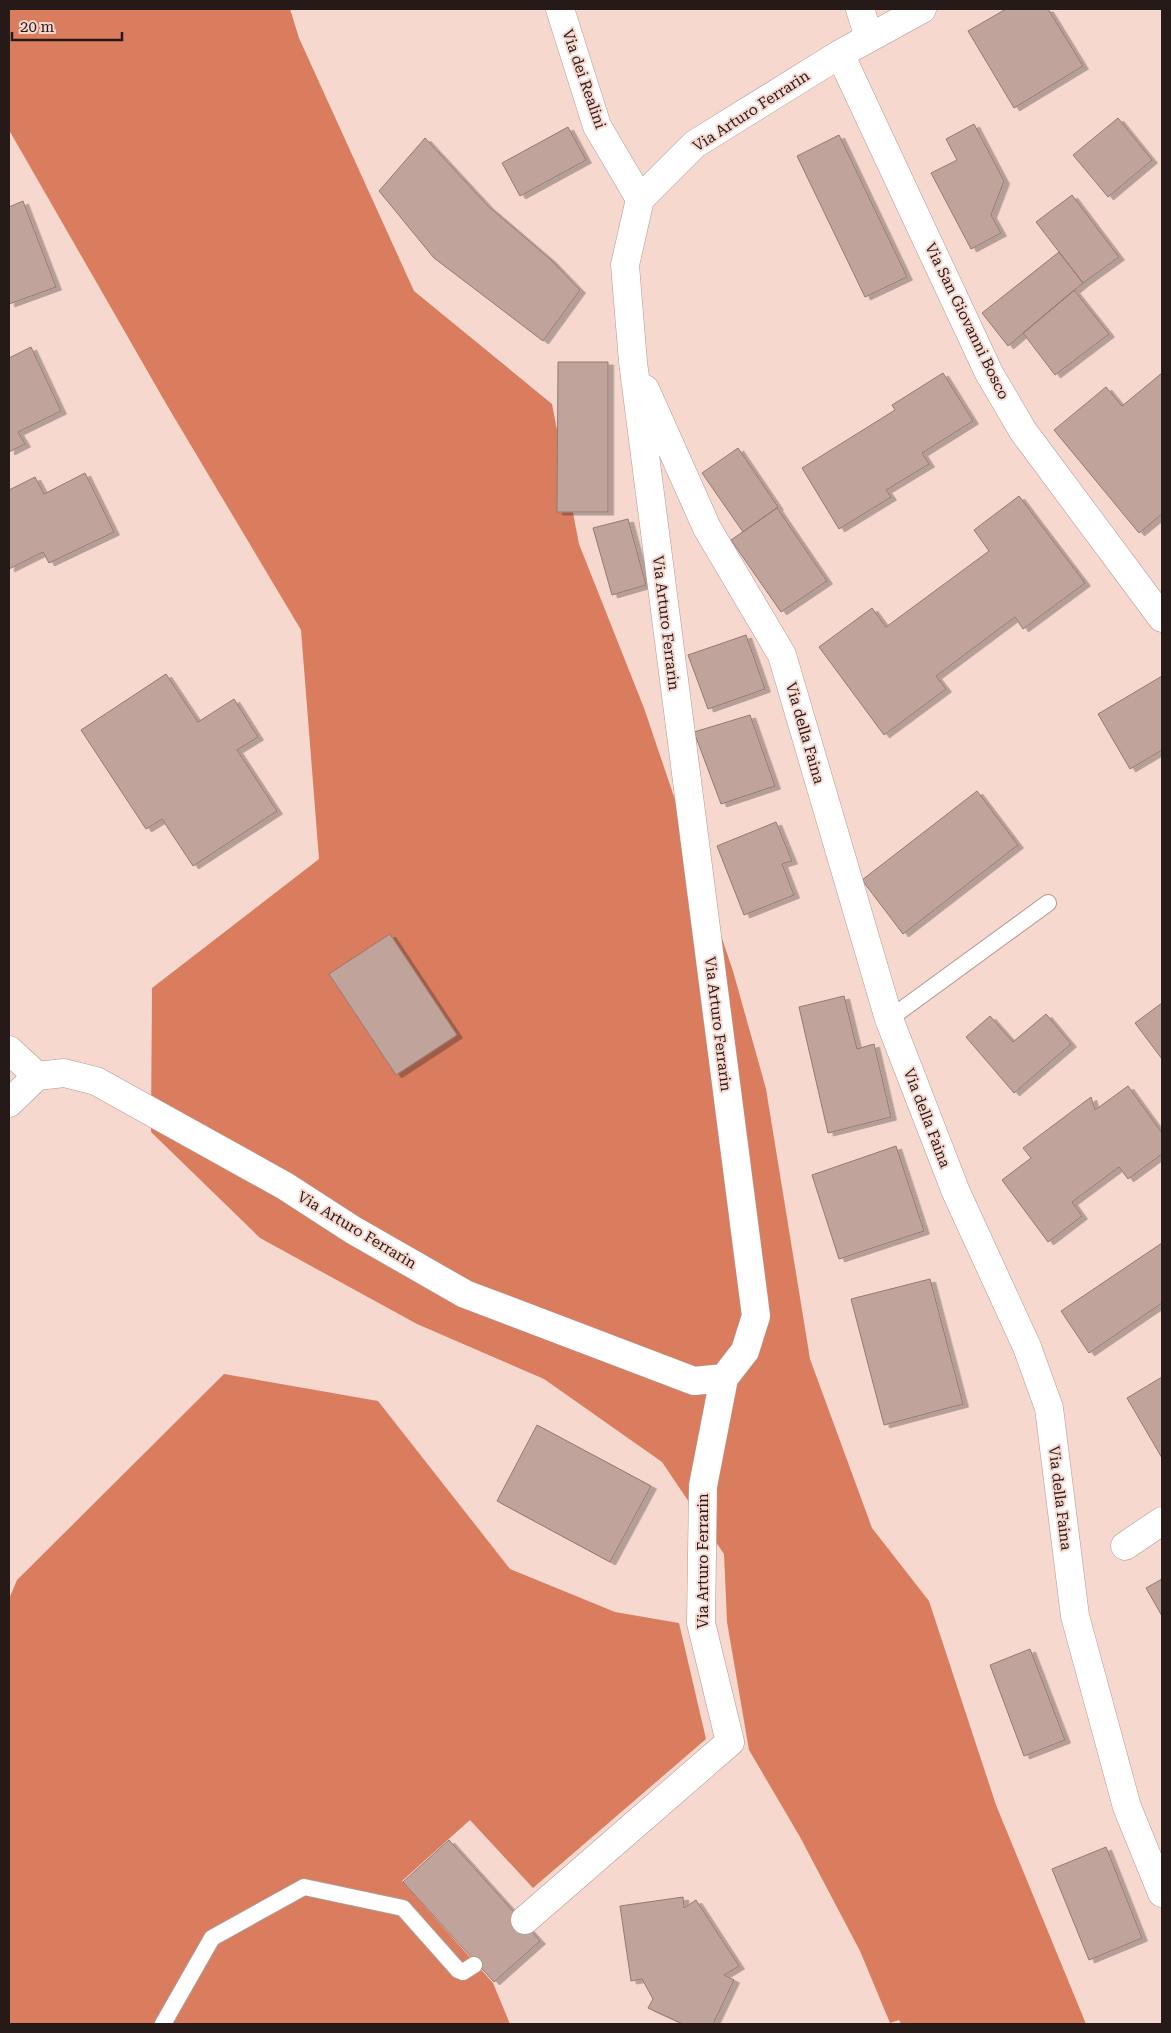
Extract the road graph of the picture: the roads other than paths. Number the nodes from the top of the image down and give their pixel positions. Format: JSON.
{"nodes":[{"id":1,"x":560,"y":9,"type":"edge"},
{"id":2,"x":860,"y":9,"type":"edge"},
{"id":3,"x":922,"y":9,"type":"edge"},
{"id":4,"x":869,"y":38,"type":"junction"},
{"id":5,"x":840,"y":54,"type":"junction"},
{"id":6,"x":640,"y":199,"type":"junction"},
{"id":7,"x":633,"y":362,"type":"junction"},
{"id":8,"x":1162,"y":618,"type":"edge"},
{"id":9,"x":1048,"y":903,"type":"dead end"},
{"id":10,"x":889,"y":1019,"type":"junction"},
{"id":11,"x":9,"y":1050,"type":"edge"},
{"id":12,"x":37,"y":1076,"type":"junction"},
{"id":13,"x":9,"y":1103,"type":"edge"},
{"id":14,"x":724,"y":1378,"type":"junction"},
{"id":15,"x":1162,"y":1521,"type":"edge"},
{"id":16,"x":1124,"y":1546,"type":"dead end"},
{"id":17,"x":1162,"y":1893,"type":"edge"},
{"id":18,"x":525,"y":1920,"type":"dead end"},
{"id":19,"x":474,"y":1965,"type":"dead end"},
{"id":20,"x":163,"y":2024,"type":"edge"}],
"edges":[{"from":1,"to":6,"type":"street","name":"Via dei Realini"},
{"from":2,"to":4,"type":"street"},
{"from":3,"to":4,"type":"street","name":"Via Arturo Ferrarin"},
{"from":4,"to":5,"type":"street","name":"Via Arturo Ferrarin"},
{"from":5,"to":6,"type":"street","name":"Via Arturo Ferrarin"},
{"from":5,"to":8,"type":"street","name":"Via San Giovanni Bosco"},
{"from":6,"to":7,"type":"street","name":"Via Arturo Ferrarin"},
{"from":7,"to":10,"type":"street","name":"Via della Faina"},
{"from":7,"to":14,"type":"street","name":"Via Arturo Ferrarin"},
{"from":9,"to":10,"type":"lane"},
{"from":10,"to":17,"type":"street","name":"Via della Faina"},
{"from":11,"to":12,"type":"street"},
{"from":12,"to":13,"type":"street"},
{"from":12,"to":14,"type":"street","name":"Via Arturo Ferrarin"},
{"from":14,"to":18,"type":"street","name":"Via Arturo Ferrarin"},
{"from":15,"to":16,"type":"street"},
{"from":19,"to":20,"type":"lane"}]}
